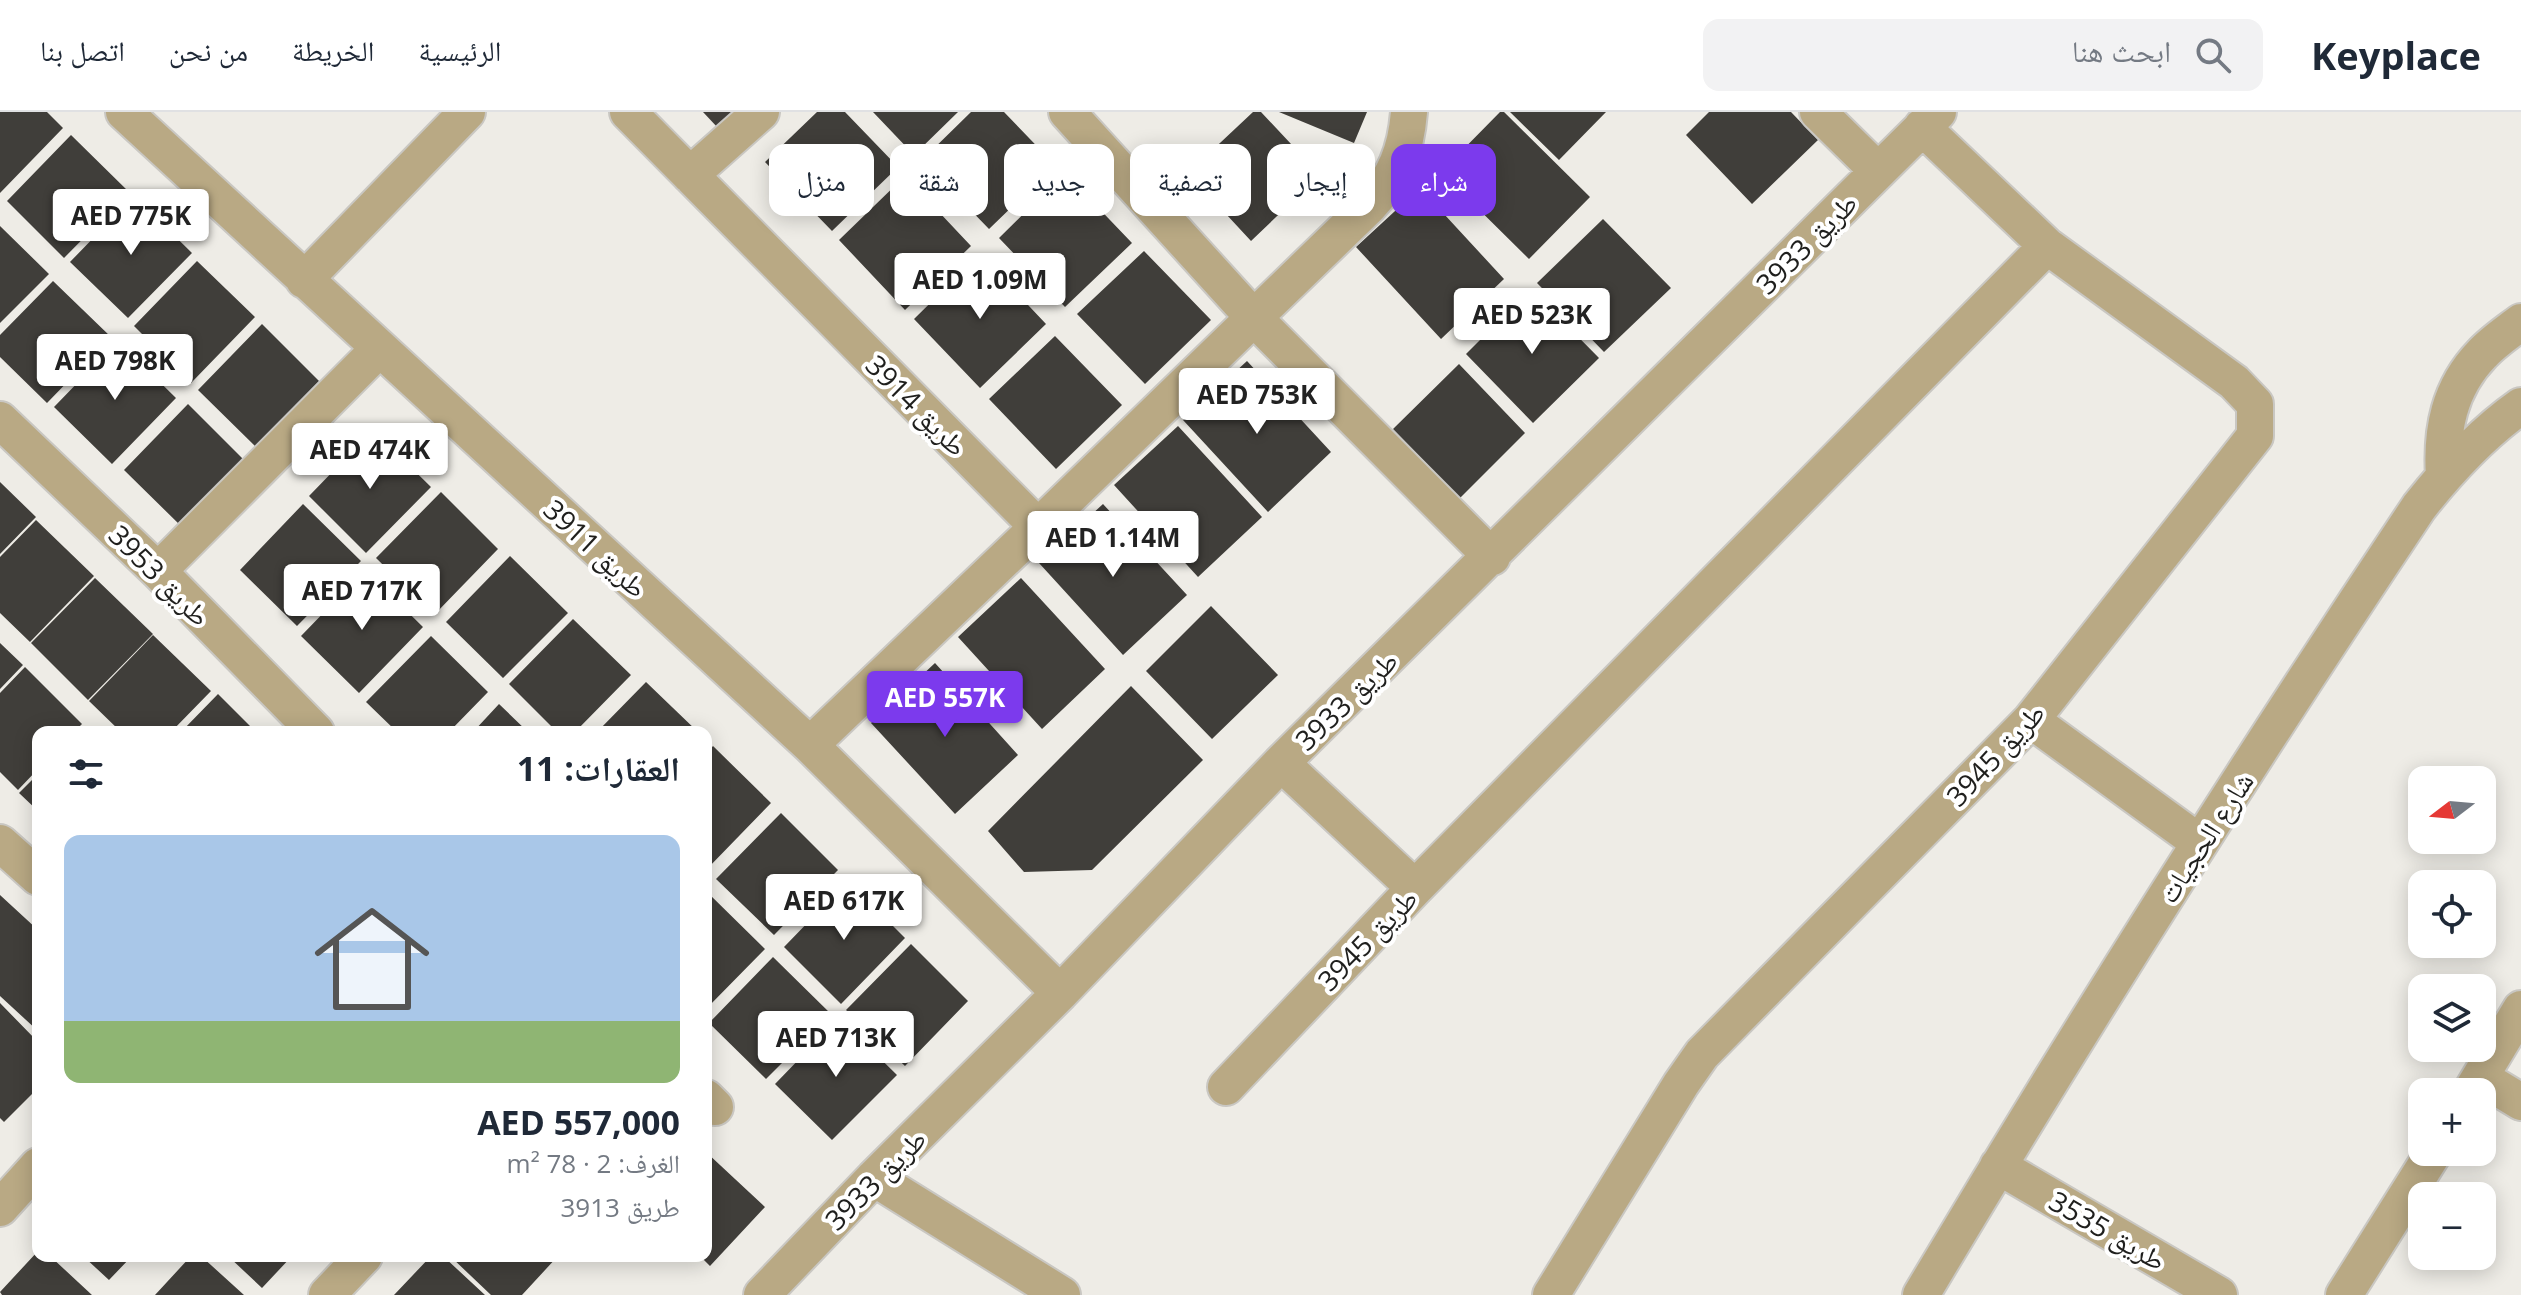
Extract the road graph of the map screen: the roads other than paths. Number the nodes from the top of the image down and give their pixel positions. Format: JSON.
{"nodes":[{"id":1,"x":124,"y":112,"type":"edge"},
{"id":2,"x":467,"y":112,"type":"edge"},
{"id":3,"x":628,"y":112,"type":"edge"},
{"id":4,"x":761,"y":112,"type":"edge"},
{"id":5,"x":1067,"y":112,"type":"edge"},
{"id":6,"x":1409,"y":112,"type":"edge"},
{"id":7,"x":1818,"y":112,"type":"edge"},
{"id":8,"x":1930,"y":119,"type":"edge"},
{"id":9,"x":1878,"y":171,"type":"junction"},
{"id":10,"x":690,"y":175,"type":"junction"},
{"id":11,"x":2047,"y":246,"type":"junction"},
{"id":12,"x":304,"y":280,"type":"junction"},
{"id":13,"x":1254,"y":318,"type":"junction"},
{"id":14,"x":2521,"y":322,"type":"edge"},
{"id":15,"x":379,"y":349,"type":"junction"},
{"id":16,"x":2521,"y":406,"type":"edge"},
{"id":17,"x":0,"y":420,"type":"edge"},
{"id":18,"x":2444,"y":476,"type":"junction"},
{"id":19,"x":1038,"y":527,"type":"junction"},
{"id":20,"x":1492,"y":557,"type":"junction"},
{"id":21,"x":158,"y":571,"type":"junction"},
{"id":22,"x":2031,"y":720,"type":"junction"},
{"id":23,"x":310,"y":726,"type":"edge"},
{"id":24,"x":810,"y":745,"type":"junction"},
{"id":25,"x":1281,"y":763,"type":"junction"},
{"id":26,"x":0,"y":843,"type":"edge"},
{"id":27,"x":2200,"y":843,"type":"junction"},
{"id":28,"x":32,"y":872,"type":"edge"},
{"id":29,"x":1415,"y":888,"type":"junction"},
{"id":30,"x":1060,"y":993,"type":"junction"},
{"id":31,"x":2521,"y":1009,"type":"edge"},
{"id":32,"x":2480,"y":1078,"type":"edge"},
{"id":33,"x":1226,"y":1087,"type":"dead end"},
{"id":34,"x":2496,"y":1092,"type":"edge"},
{"id":35,"x":2521,"y":1102,"type":"edge"},
{"id":36,"x":1998,"y":1166,"type":"junction"},
{"id":37,"x":2425,"y":1166,"type":"edge"},
{"id":38,"x":32,"y":1173,"type":"edge"},
{"id":39,"x":874,"y":1178,"type":"junction"},
{"id":40,"x":0,"y":1208,"type":"edge"},
{"id":41,"x":358,"y":1262,"type":"edge"},
{"id":42,"x":327,"y":1295,"type":"edge"},
{"id":43,"x":762,"y":1295,"type":"edge"},
{"id":44,"x":1062,"y":1295,"type":"edge"},
{"id":45,"x":1551,"y":1295,"type":"edge"},
{"id":46,"x":1921,"y":1295,"type":"edge"},
{"id":47,"x":2219,"y":1295,"type":"edge"},
{"id":48,"x":2344,"y":1295,"type":"edge"}],
"edges":[{"from":1,"to":12,"type":"street","name":"طريق 3911"},
{"from":2,"to":12,"type":"street"},
{"from":3,"to":10,"type":"street","name":"طريق 3914"},
{"from":4,"to":10,"type":"street"},
{"from":5,"to":13,"type":"street"},
{"from":6,"to":13,"type":"street"},
{"from":7,"to":9,"type":"street"},
{"from":8,"to":9,"type":"street","name":"طريق 3933"},
{"from":8,"to":11,"type":"street","name":"طريق 3945"},
{"from":9,"to":20,"type":"street","name":"طريق 3933"},
{"from":10,"to":19,"type":"street","name":"طريق 3914"},
{"from":11,"to":22,"type":"street","name":"طريق 3945"},
{"from":11,"to":29,"type":"street","name":"طريق 3945"},
{"from":12,"to":15,"type":"street","name":"طريق 3911"},
{"from":13,"to":19,"type":"street"},
{"from":13,"to":20,"type":"street"},
{"from":14,"to":18,"type":"street"},
{"from":15,"to":21,"type":"street"},
{"from":15,"to":24,"type":"street","name":"طريق 3911"},
{"from":16,"to":18,"type":"street","name":"شارع الحجيات"},
{"from":17,"to":21,"type":"street","name":"طريق 3953"},
{"from":18,"to":27,"type":"street","name":"شارع الحجيات"},
{"from":19,"to":24,"type":"street"},
{"from":20,"to":25,"type":"street","name":"طريق 3933"},
{"from":21,"to":23,"type":"street","name":"طريق 3953"},
{"from":22,"to":27,"type":"street"},
{"from":22,"to":45,"type":"street","name":"طريق 3945"},
{"from":24,"to":30,"type":"street","name":"طريق 3911"},
{"from":25,"to":29,"type":"street"},
{"from":25,"to":30,"type":"street","name":"طريق 3933"},
{"from":26,"to":28,"type":"street"},
{"from":27,"to":36,"type":"street","name":"شارع الحجيات"},
{"from":29,"to":33,"type":"street","name":"طريق 3945"},
{"from":30,"to":39,"type":"street","name":"طريق 3933"},
{"from":31,"to":32,"type":"street"},
{"from":34,"to":35,"type":"street"},
{"from":36,"to":46,"type":"street","name":"شارع الحجيات"},
{"from":36,"to":47,"type":"street","name":"طريق 3535"},
{"from":37,"to":48,"type":"street"},
{"from":38,"to":40,"type":"street"},
{"from":39,"to":43,"type":"street","name":"طريق 3933"},
{"from":39,"to":44,"type":"street"},
{"from":41,"to":42,"type":"street"}]}
